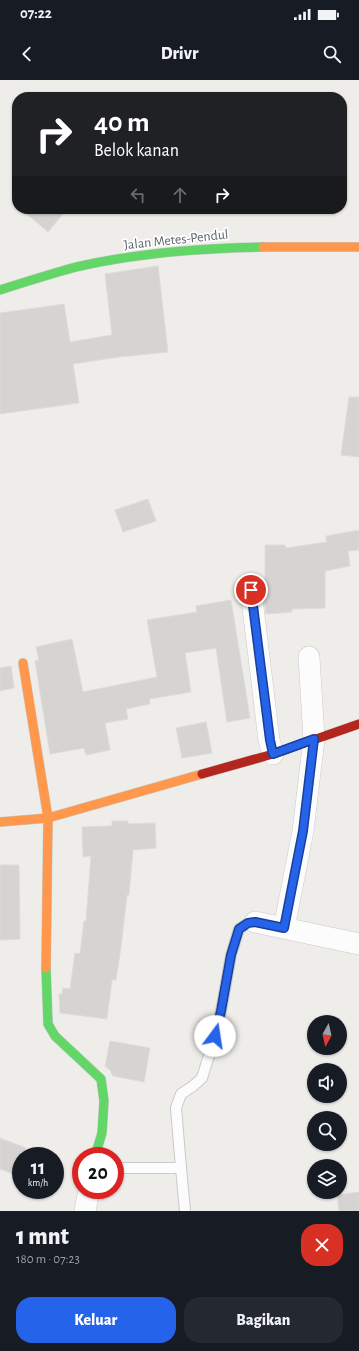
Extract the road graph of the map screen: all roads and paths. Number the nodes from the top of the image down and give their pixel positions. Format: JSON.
{"nodes":[{"id":1,"x":359,"y":247,"type":"edge"},
{"id":2,"x":0,"y":290,"type":"edge"},
{"id":3,"x":251,"y":590,"type":"dead end"},
{"id":4,"x":309,"y":657,"type":"dead end"},
{"id":5,"x":22,"y":663,"type":"dead end"},
{"id":6,"x":359,"y":724,"type":"edge"},
{"id":7,"x":314,"y":739,"type":"junction"},
{"id":8,"x":273,"y":754,"type":"junction"},
{"id":9,"x":48,"y":818,"type":"junction"},
{"id":10,"x":0,"y":822,"type":"edge"},
{"id":11,"x":255,"y":922,"type":"joint"},
{"id":12,"x":284,"y":928,"type":"junction"},
{"id":13,"x":359,"y":942,"type":"edge"},
{"id":14,"x":98,"y":1147,"type":"edge"},
{"id":15,"x":124,"y":1168,"type":"edge"},
{"id":16,"x":182,"y":1168,"type":"junction"},
{"id":17,"x":87,"y":1199,"type":"edge"},
{"id":18,"x":85,"y":1211,"type":"edge"},
{"id":19,"x":186,"y":1211,"type":"edge"}],
"edges":[{"from":1,"to":2,"type":"street","name":"Jalan Metes-Pendul"},
{"from":3,"to":8,"type":"street"},
{"from":4,"to":7,"type":"street"},
{"from":5,"to":9,"type":"street"},
{"from":6,"to":7,"type":"street"},
{"from":7,"to":8,"type":"street"},
{"from":7,"to":12,"type":"street"},
{"from":8,"to":9,"type":"street"},
{"from":9,"to":10,"type":"street"},
{"from":9,"to":14,"type":"street"},
{"from":11,"to":12,"type":"street"},
{"from":11,"to":16,"type":"lane"},
{"from":12,"to":13,"type":"street"},
{"from":15,"to":16,"type":"lane"},
{"from":16,"to":19,"type":"lane"},
{"from":17,"to":18,"type":"street"}]}
